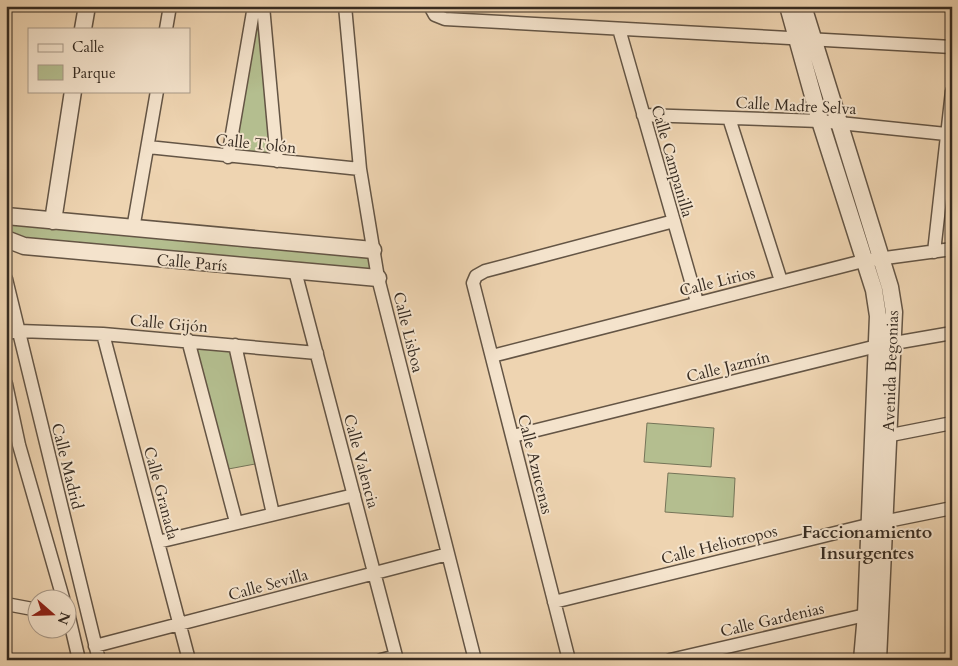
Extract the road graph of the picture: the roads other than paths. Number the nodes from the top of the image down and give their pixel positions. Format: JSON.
{"nodes":[{"id":1,"x":87,"y":6,"type":"edge"},
{"id":2,"x":170,"y":6,"type":"edge"},
{"id":3,"x":254,"y":6,"type":"edge"},
{"id":4,"x":263,"y":6,"type":"edge"},
{"id":5,"x":345,"y":6,"type":"edge"},
{"id":6,"x":788,"y":6,"type":"edge"},
{"id":7,"x":803,"y":6,"type":"edge"},
{"id":8,"x":433,"y":11,"type":"edge"},
{"id":9,"x":83,"y":28,"type":"edge"},
{"id":10,"x":166,"y":28,"type":"edge"},
{"id":11,"x":618,"y":29,"type":"junction"},
{"id":12,"x":805,"y":39,"type":"junction"},
{"id":13,"x":952,"y":47,"type":"edge"},
{"id":14,"x":952,"y":91,"type":"edge"},
{"id":15,"x":73,"y":92,"type":"edge"},
{"id":16,"x":157,"y":92,"type":"edge"},
{"id":17,"x":643,"y":115,"type":"junction"},
{"id":18,"x":729,"y":118,"type":"junction"},
{"id":19,"x":820,"y":121,"type":"junction"},
{"id":20,"x":838,"y":122,"type":"junction"},
{"id":21,"x":946,"y":134,"type":"junction"},
{"id":22,"x":148,"y":147,"type":"junction"},
{"id":23,"x":228,"y":157,"type":"junction"},
{"id":24,"x":277,"y":161,"type":"junction"},
{"id":25,"x":360,"y":170,"type":"junction"},
{"id":26,"x":6,"y":216,"type":"edge"},
{"id":27,"x":53,"y":221,"type":"junction"},
{"id":28,"x":674,"y":221,"type":"junction"},
{"id":29,"x":133,"y":229,"type":"junction"},
{"id":30,"x":6,"y":239,"type":"edge"},
{"id":31,"x":952,"y":249,"type":"edge"},
{"id":32,"x":373,"y":250,"type":"junction"},
{"id":33,"x":934,"y":252,"type":"junction"},
{"id":34,"x":881,"y":259,"type":"junction"},
{"id":35,"x":863,"y":261,"type":"junction"},
{"id":36,"x":295,"y":271,"type":"junction"},
{"id":37,"x":378,"y":278,"type":"junction"},
{"id":38,"x":6,"y":279,"type":"edge"},
{"id":39,"x":781,"y":281,"type":"junction"},
{"id":40,"x":697,"y":302,"type":"junction"},
{"id":41,"x":13,"y":332,"type":"edge"},
{"id":42,"x":952,"y":333,"type":"edge"},
{"id":43,"x":104,"y":334,"type":"junction"},
{"id":44,"x":188,"y":340,"type":"junction"},
{"id":45,"x":894,"y":343,"type":"junction"},
{"id":46,"x":235,"y":345,"type":"junction"},
{"id":47,"x":877,"y":346,"type":"junction"},
{"id":48,"x":316,"y":353,"type":"junction"},
{"id":49,"x":492,"y":356,"type":"junction"},
{"id":50,"x":6,"y":384,"type":"edge"},
{"id":51,"x":952,"y":423,"type":"edge"},
{"id":52,"x":513,"y":436,"type":"junction"},
{"id":53,"x":881,"y":437,"type":"junction"},
{"id":54,"x":354,"y":495,"type":"junction"},
{"id":55,"x":952,"y":508,"type":"edge"},
{"id":56,"x":273,"y":514,"type":"junction"},
{"id":57,"x":236,"y":522,"type":"junction"},
{"id":58,"x":885,"y":522,"type":"junction"},
{"id":59,"x":868,"y":525,"type":"junction"},
{"id":60,"x":158,"y":542,"type":"junction"},
{"id":61,"x":448,"y":554,"type":"junction"},
{"id":62,"x":374,"y":574,"type":"junction"},
{"id":63,"x":60,"y":588,"type":"edge"},
{"id":64,"x":554,"y":602,"type":"junction"},
{"id":65,"x":6,"y":604,"type":"edge"},
{"id":66,"x":28,"y":608,"type":"edge"},
{"id":67,"x":87,"y":613,"type":"junction"},
{"id":68,"x":874,"y":613,"type":"junction"},
{"id":69,"x":78,"y":614,"type":"edge"},
{"id":70,"x":179,"y":624,"type":"junction"},
{"id":71,"x":73,"y":638,"type":"edge"},
{"id":72,"x":96,"y":646,"type":"junction"},
{"id":73,"x":396,"y":658,"type":"edge"},
{"id":74,"x":78,"y":660,"type":"edge"},
{"id":75,"x":99,"y":660,"type":"edge"},
{"id":76,"x":189,"y":660,"type":"edge"},
{"id":77,"x":381,"y":660,"type":"edge"},
{"id":78,"x":475,"y":660,"type":"edge"},
{"id":79,"x":569,"y":660,"type":"edge"},
{"id":80,"x":670,"y":660,"type":"edge"},
{"id":81,"x":862,"y":660,"type":"edge"},
{"id":82,"x":878,"y":660,"type":"edge"}],
"edges":[{"from":1,"to":9,"type":"street"},
{"from":2,"to":10,"type":"street"},
{"from":3,"to":23,"type":"street"},
{"from":4,"to":24,"type":"street"},
{"from":5,"to":25,"type":"street","name":"Calle Lisboa"},
{"from":6,"to":12,"type":"street","name":"Avenida Begonias"},
{"from":7,"to":12,"type":"street","name":"Avenida Begonias"},
{"from":8,"to":11,"type":"street"},
{"from":11,"to":12,"type":"street"},
{"from":11,"to":17,"type":"street","name":"Calle Campanilla"},
{"from":12,"to":13,"type":"street"},
{"from":12,"to":19,"type":"street","name":"Avenida Begonias"},
{"from":12,"to":20,"type":"street","name":"Avenida Begonias"},
{"from":14,"to":21,"type":"street"},
{"from":15,"to":27,"type":"street"},
{"from":16,"to":22,"type":"street"},
{"from":17,"to":18,"type":"street","name":"Calle Madre Selva"},
{"from":17,"to":28,"type":"street","name":"Calle Campanilla"},
{"from":18,"to":19,"type":"street","name":"Calle Madre Selva"},
{"from":18,"to":39,"type":"street"},
{"from":19,"to":20,"type":"street","name":"Calle Madre Selva"},
{"from":19,"to":35,"type":"street","name":"Avenida Begonias"},
{"from":20,"to":21,"type":"street","name":"Calle Madre Selva"},
{"from":20,"to":34,"type":"street","name":"Avenida Begonias"},
{"from":21,"to":33,"type":"street"},
{"from":22,"to":23,"type":"street","name":"Calle Tolón"},
{"from":22,"to":29,"type":"street"},
{"from":23,"to":24,"type":"street","name":"Calle Tolón"},
{"from":24,"to":25,"type":"street","name":"Calle Tolón"},
{"from":25,"to":32,"type":"street","name":"Calle Lisboa"},
{"from":26,"to":27,"type":"street","name":"Calle París"},
{"from":27,"to":29,"type":"street","name":"Calle París"},
{"from":28,"to":40,"type":"street","name":"Calle Campanilla"},
{"from":28,"to":49,"type":"street","name":"Calle Azucenas"},
{"from":29,"to":32,"type":"street","name":"Calle París"},
{"from":30,"to":36,"type":"street","name":"Calle París"},
{"from":31,"to":33,"type":"street","name":"Calle Lirios"},
{"from":32,"to":37,"type":"street","name":"Calle Lisboa"},
{"from":33,"to":34,"type":"street","name":"Calle Lirios"},
{"from":34,"to":35,"type":"street","name":"Calle Lirios"},
{"from":34,"to":45,"type":"street","name":"Avenida Begonias"},
{"from":35,"to":39,"type":"street","name":"Calle Lirios"},
{"from":35,"to":47,"type":"street","name":"Avenida Begonias"},
{"from":36,"to":37,"type":"street","name":"Calle París"},
{"from":36,"to":48,"type":"street","name":"Calle Valencia"},
{"from":37,"to":61,"type":"street","name":"Calle Lisboa"},
{"from":38,"to":41,"type":"street","name":"Calle Madrid"},
{"from":39,"to":40,"type":"street","name":"Calle Lirios"},
{"from":40,"to":49,"type":"street","name":"Calle Lirios"},
{"from":41,"to":43,"type":"street","name":"Calle Gijón"},
{"from":41,"to":67,"type":"street","name":"Calle Madrid"},
{"from":42,"to":45,"type":"street","name":"Calle Jazmín"},
{"from":43,"to":44,"type":"street","name":"Calle Gijón"},
{"from":43,"to":60,"type":"street","name":"Calle Granada"},
{"from":44,"to":46,"type":"street","name":"Calle Gijón"},
{"from":44,"to":57,"type":"street"},
{"from":45,"to":47,"type":"street","name":"Calle Jazmín"},
{"from":45,"to":53,"type":"street","name":"Avenida Begonias"},
{"from":46,"to":48,"type":"street","name":"Calle Gijón"},
{"from":46,"to":56,"type":"street"},
{"from":47,"to":52,"type":"street","name":"Calle Jazmín"},
{"from":47,"to":53,"type":"street","name":"Avenida Begonias"},
{"from":48,"to":54,"type":"street","name":"Calle Valencia"},
{"from":49,"to":52,"type":"street","name":"Calle Azucenas"},
{"from":50,"to":63,"type":"street"},
{"from":51,"to":53,"type":"street"},
{"from":52,"to":64,"type":"street","name":"Calle Azucenas"},
{"from":53,"to":58,"type":"street","name":"Avenida Begonias"},
{"from":53,"to":59,"type":"street","name":"Avenida Begonias"},
{"from":54,"to":56,"type":"street"},
{"from":54,"to":62,"type":"street","name":"Calle Valencia"},
{"from":55,"to":58,"type":"street","name":"Calle Heliotropos"},
{"from":56,"to":57,"type":"street"},
{"from":57,"to":60,"type":"street"},
{"from":58,"to":59,"type":"street","name":"Calle Heliotropos"},
{"from":58,"to":68,"type":"street","name":"Avenida Begonias"},
{"from":59,"to":64,"type":"street","name":"Calle Heliotropos"},
{"from":59,"to":68,"type":"street","name":"Avenida Begonias"},
{"from":60,"to":70,"type":"street","name":"Calle Granada"},
{"from":61,"to":62,"type":"street","name":"Calle Sevilla"},
{"from":61,"to":78,"type":"street","name":"Calle Lisboa"},
{"from":62,"to":70,"type":"street","name":"Calle Sevilla"},
{"from":62,"to":73,"type":"street","name":"Calle Valencia"},
{"from":64,"to":79,"type":"street","name":"Calle Azucenas"},
{"from":65,"to":66,"type":"street"},
{"from":67,"to":69,"type":"street"},
{"from":67,"to":72,"type":"street","name":"Calle Madrid"},
{"from":68,"to":80,"type":"street","name":"Calle Gardenias"},
{"from":68,"to":81,"type":"street","name":"Avenida Begonias"},
{"from":68,"to":82,"type":"street","name":"Avenida Begonias"},
{"from":70,"to":72,"type":"street","name":"Calle Sevilla"},
{"from":70,"to":76,"type":"street","name":"Calle Granada"},
{"from":71,"to":74,"type":"street"},
{"from":72,"to":75,"type":"street","name":"Calle Madrid"},
{"from":73,"to":77,"type":"street"}]}
